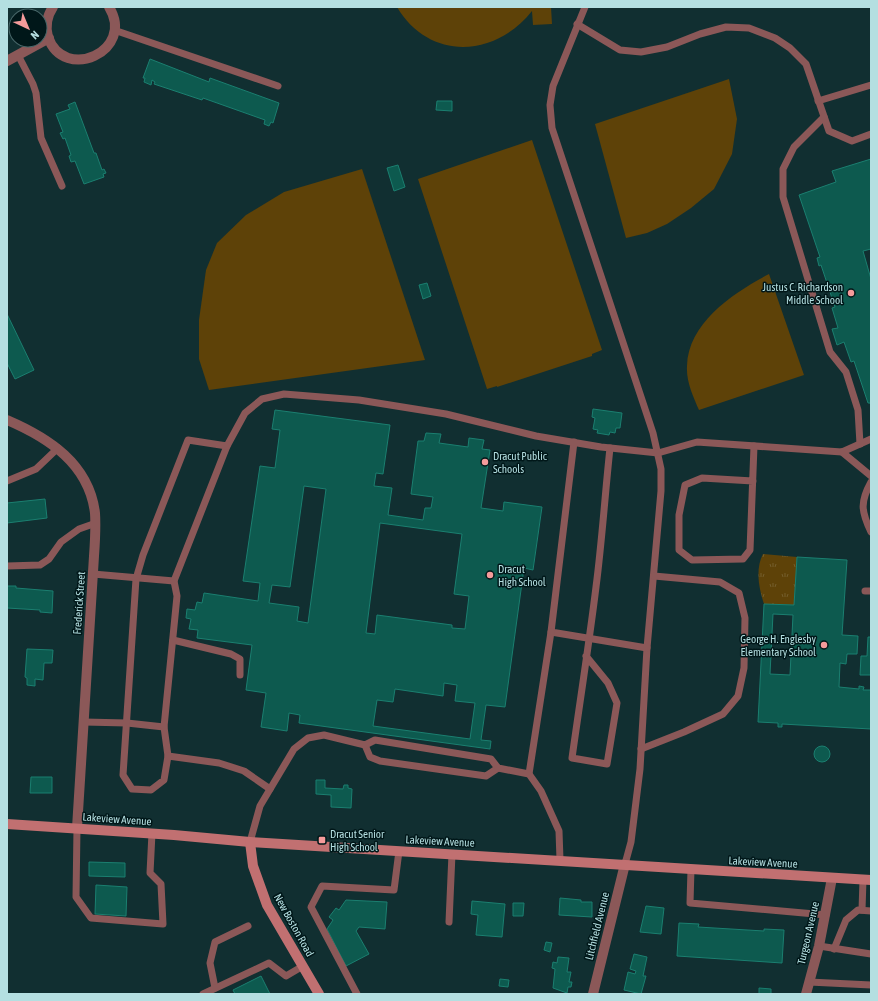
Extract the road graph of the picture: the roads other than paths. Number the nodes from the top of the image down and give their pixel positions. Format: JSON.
{"nodes":[{"id":1,"x":53,"y":7,"type":"edge"},
{"id":2,"x":109,"y":7,"type":"edge"},
{"id":3,"x":585,"y":7,"type":"edge"},
{"id":4,"x":577,"y":24,"type":"junction"},
{"id":5,"x":114,"y":30,"type":"junction"},
{"id":6,"x":49,"y":38,"type":"junction"},
{"id":7,"x":18,"y":55,"type":"junction"},
{"id":8,"x":7,"y":60,"type":"edge"},
{"id":9,"x":871,"y":85,"type":"edge"},
{"id":10,"x":278,"y":86,"type":"dead end"},
{"id":11,"x":818,"y":101,"type":"junction"},
{"id":12,"x":824,"y":117,"type":"junction"},
{"id":13,"x":871,"y":134,"type":"edge"},
{"id":14,"x":62,"y":186,"type":"dead end"},
{"id":15,"x":9,"y":423,"type":"edge"},
{"id":16,"x":871,"y":439,"type":"edge"},
{"id":17,"x":574,"y":442,"type":"junction"},
{"id":18,"x":860,"y":444,"type":"junction"},
{"id":19,"x":227,"y":446,"type":"junction"},
{"id":20,"x":754,"y":446,"type":"junction"},
{"id":21,"x":58,"y":448,"type":"junction"},
{"id":22,"x":610,"y":448,"type":"junction"},
{"id":23,"x":842,"y":452,"type":"junction"},
{"id":24,"x":658,"y":453,"type":"junction"},
{"id":25,"x":871,"y":476,"type":"edge"},
{"id":26,"x":7,"y":481,"type":"edge"},
{"id":27,"x":753,"y":481,"type":"junction"},
{"id":28,"x":871,"y":482,"type":"edge"},
{"id":29,"x":96,"y":523,"type":"junction"},
{"id":30,"x":871,"y":532,"type":"edge"},
{"id":31,"x":7,"y":566,"type":"edge"},
{"id":32,"x":93,"y":574,"type":"junction"},
{"id":33,"x":654,"y":576,"type":"junction"},
{"id":34,"x":136,"y":579,"type":"junction"},
{"id":35,"x":174,"y":581,"type":"junction"},
{"id":36,"x":551,"y":632,"type":"junction"},
{"id":37,"x":588,"y":638,"type":"junction"},
{"id":38,"x":173,"y":640,"type":"junction"},
{"id":39,"x":647,"y":648,"type":"junction"},
{"id":40,"x":586,"y":656,"type":"junction"},
{"id":41,"x":240,"y":675,"type":"dead end"},
{"id":42,"x":84,"y":722,"type":"junction"},
{"id":43,"x":127,"y":723,"type":"junction"},
{"id":44,"x":164,"y":727,"type":"junction"},
{"id":45,"x":365,"y":745,"type":"junction"},
{"id":46,"x":641,"y":749,"type":"junction"},
{"id":47,"x":168,"y":756,"type":"junction"},
{"id":48,"x":498,"y":768,"type":"junction"},
{"id":49,"x":529,"y":774,"type":"junction"},
{"id":50,"x":270,"y":789,"type":"junction"},
{"id":51,"x":7,"y":824,"type":"edge"},
{"id":52,"x":77,"y":828,"type":"junction"},
{"id":53,"x":152,"y":833,"type":"junction"},
{"id":54,"x":250,"y":842,"type":"junction"},
{"id":55,"x":399,"y":851,"type":"junction"},
{"id":56,"x":452,"y":854,"type":"junction"},
{"id":57,"x":560,"y":860,"type":"junction"},
{"id":58,"x":625,"y":864,"type":"junction"},
{"id":59,"x":691,"y":869,"type":"junction"},
{"id":60,"x":832,"y":878,"type":"junction"},
{"id":61,"x":867,"y":880,"type":"edge"},
{"id":62,"x":862,"y":910,"type":"junction"},
{"id":63,"x":871,"y":911,"type":"edge"},
{"id":64,"x":826,"y":915,"type":"junction"},
{"id":65,"x":449,"y":922,"type":"dead end"},
{"id":66,"x":248,"y":926,"type":"dead end"},
{"id":67,"x":819,"y":946,"type":"junction"},
{"id":68,"x":834,"y":949,"type":"junction"},
{"id":69,"x":871,"y":954,"type":"edge"},
{"id":70,"x":303,"y":966,"type":"junction"},
{"id":71,"x":809,"y":982,"type":"junction"},
{"id":72,"x":871,"y":985,"type":"edge"},
{"id":73,"x":215,"y":988,"type":"junction"},
{"id":74,"x":203,"y":994,"type":"edge"},
{"id":75,"x":319,"y":994,"type":"edge"},
{"id":76,"x":357,"y":994,"type":"edge"},
{"id":77,"x":593,"y":994,"type":"edge"},
{"id":78,"x":806,"y":994,"type":"edge"}],
"edges":[{"from":1,"to":6,"type":"street"},
{"from":2,"to":5,"type":"street"},
{"from":3,"to":4,"type":"lane"},
{"from":4,"to":11,"type":"lane"},
{"from":4,"to":24,"type":"lane"},
{"from":5,"to":6,"type":"street"},
{"from":5,"to":10,"type":"lane"},
{"from":6,"to":7,"type":"street"},
{"from":7,"to":8,"type":"street"},
{"from":7,"to":14,"type":"lane"},
{"from":9,"to":11,"type":"lane"},
{"from":11,"to":12,"type":"lane"},
{"from":12,"to":13,"type":"lane"},
{"from":12,"to":18,"type":"lane"},
{"from":15,"to":21,"type":"street","name":"Frederick Street"},
{"from":16,"to":18,"type":"lane"},
{"from":17,"to":19,"type":"lane"},
{"from":17,"to":22,"type":"lane"},
{"from":17,"to":36,"type":"lane"},
{"from":18,"to":23,"type":"lane"},
{"from":19,"to":34,"type":"lane"},
{"from":19,"to":35,"type":"lane"},
{"from":20,"to":23,"type":"lane"},
{"from":20,"to":24,"type":"lane"},
{"from":20,"to":27,"type":"lane"},
{"from":21,"to":26,"type":"lane"},
{"from":21,"to":29,"type":"street","name":"Frederick Street"},
{"from":22,"to":24,"type":"lane"},
{"from":22,"to":37,"type":"lane"},
{"from":23,"to":25,"type":"lane"},
{"from":24,"to":33,"type":"lane"},
{"from":27,"to":27,"type":"lane"},
{"from":28,"to":30,"type":"lane"},
{"from":29,"to":31,"type":"lane"},
{"from":29,"to":32,"type":"street","name":"Frederick Street"},
{"from":32,"to":34,"type":"lane"},
{"from":32,"to":42,"type":"street","name":"Frederick Street"},
{"from":33,"to":39,"type":"lane"},
{"from":33,"to":46,"type":"lane"},
{"from":34,"to":35,"type":"lane"},
{"from":34,"to":43,"type":"lane"},
{"from":35,"to":38,"type":"lane"},
{"from":36,"to":37,"type":"lane"},
{"from":36,"to":49,"type":"lane"},
{"from":37,"to":39,"type":"lane"},
{"from":37,"to":40,"type":"lane"},
{"from":38,"to":41,"type":"lane"},
{"from":38,"to":44,"type":"lane"},
{"from":39,"to":46,"type":"lane"},
{"from":40,"to":40,"type":"lane"},
{"from":42,"to":43,"type":"lane"},
{"from":42,"to":52,"type":"street","name":"Frederick Street"},
{"from":43,"to":44,"type":"lane"},
{"from":43,"to":47,"type":"lane"},
{"from":44,"to":47,"type":"lane"},
{"from":45,"to":48,"type":"lane"},
{"from":45,"to":48,"type":"lane"},
{"from":45,"to":50,"type":"lane"},
{"from":46,"to":58,"type":"lane"},
{"from":47,"to":50,"type":"lane"},
{"from":48,"to":49,"type":"lane"},
{"from":49,"to":57,"type":"lane"},
{"from":50,"to":54,"type":"lane"},
{"from":51,"to":52,"type":"main road","name":"Lakeview Avenue"},
{"from":52,"to":53,"type":"main road","name":"Lakeview Avenue"},
{"from":52,"to":53,"type":"lane"},
{"from":53,"to":54,"type":"main road","name":"Lakeview Avenue"},
{"from":54,"to":55,"type":"main road","name":"Lakeview Avenue"},
{"from":54,"to":70,"type":"main road","name":"New Boston Road"},
{"from":55,"to":56,"type":"main road","name":"Lakeview Avenue"},
{"from":55,"to":76,"type":"lane"},
{"from":56,"to":57,"type":"main road","name":"Lakeview Avenue"},
{"from":56,"to":65,"type":"lane"},
{"from":57,"to":58,"type":"main road","name":"Lakeview Avenue"},
{"from":58,"to":59,"type":"main road","name":"Lakeview Avenue"},
{"from":58,"to":77,"type":"street","name":"Litchfield Avenue"},
{"from":59,"to":60,"type":"main road","name":"Lakeview Avenue"},
{"from":59,"to":64,"type":"lane"},
{"from":60,"to":61,"type":"main road","name":"Lakeview Avenue"},
{"from":60,"to":64,"type":"street","name":"Turgeon Avenue"},
{"from":61,"to":62,"type":"lane"},
{"from":62,"to":63,"type":"lane"},
{"from":62,"to":68,"type":"lane"},
{"from":64,"to":67,"type":"street","name":"Turgeon Avenue"},
{"from":66,"to":73,"type":"lane"},
{"from":67,"to":68,"type":"lane"},
{"from":67,"to":71,"type":"street","name":"Turgeon Avenue"},
{"from":68,"to":69,"type":"lane"},
{"from":70,"to":73,"type":"lane"},
{"from":70,"to":75,"type":"main road","name":"New Boston Road"},
{"from":71,"to":72,"type":"lane"},
{"from":71,"to":78,"type":"street","name":"Turgeon Avenue"},
{"from":73,"to":74,"type":"lane"}]}
